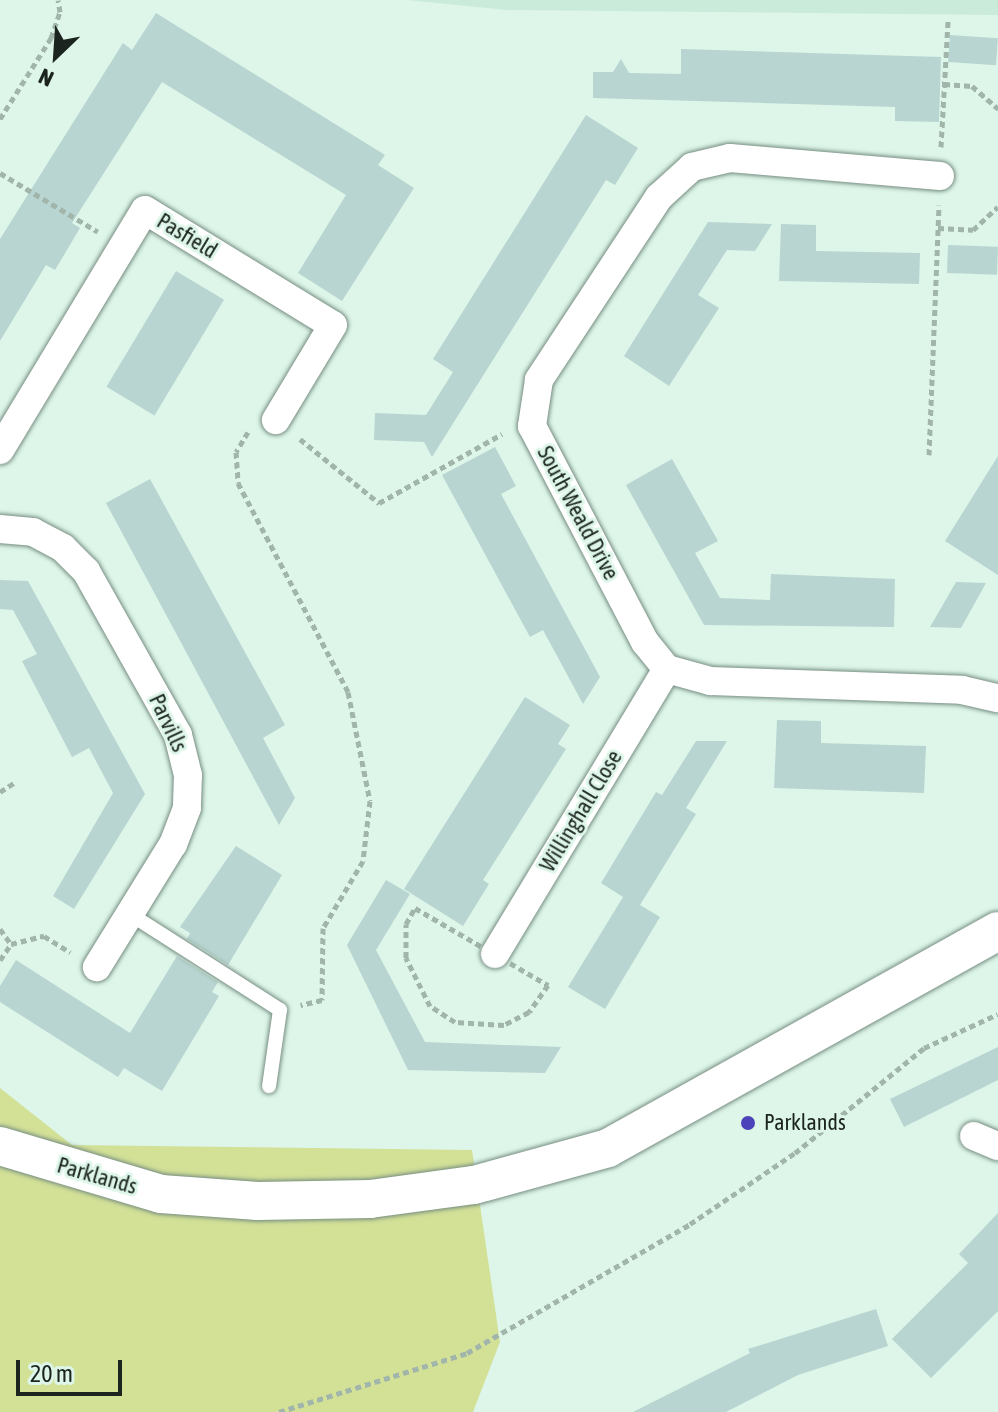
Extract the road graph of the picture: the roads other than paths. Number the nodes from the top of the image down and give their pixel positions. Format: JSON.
{"nodes":[{"id":1,"x":940,"y":176,"type":"road end"},
{"id":2,"x":276,"y":420,"type":"road end"},
{"id":3,"x":0,"y":450,"type":"edge"},
{"id":4,"x":0,"y":529,"type":"edge"},
{"id":5,"x":667,"y":669,"type":"junction"},
{"id":6,"x":996,"y":692,"type":"edge"},
{"id":7,"x":130,"y":914,"type":"junction"},
{"id":8,"x":998,"y":931,"type":"edge"},
{"id":9,"x":495,"y":954,"type":"dead end"},
{"id":10,"x":97,"y":967,"type":"road end"},
{"id":11,"x":269,"y":1086,"type":"dead end"},
{"id":12,"x":0,"y":1146,"type":"edge"}],
"edges":[{"from":1,"to":5,"type":"street","name":"South Weald Drive"},
{"from":2,"to":3,"type":"street","name":"Pasfield"},
{"from":4,"to":7,"type":"street","name":"Parvills"},
{"from":5,"to":6,"type":"street"},
{"from":5,"to":9,"type":"street","name":"Willinghall Close"},
{"from":7,"to":10,"type":"street","name":"Parvills"},
{"from":7,"to":11,"type":"lane"},
{"from":8,"to":12,"type":"street","name":"Parklands"}]}
